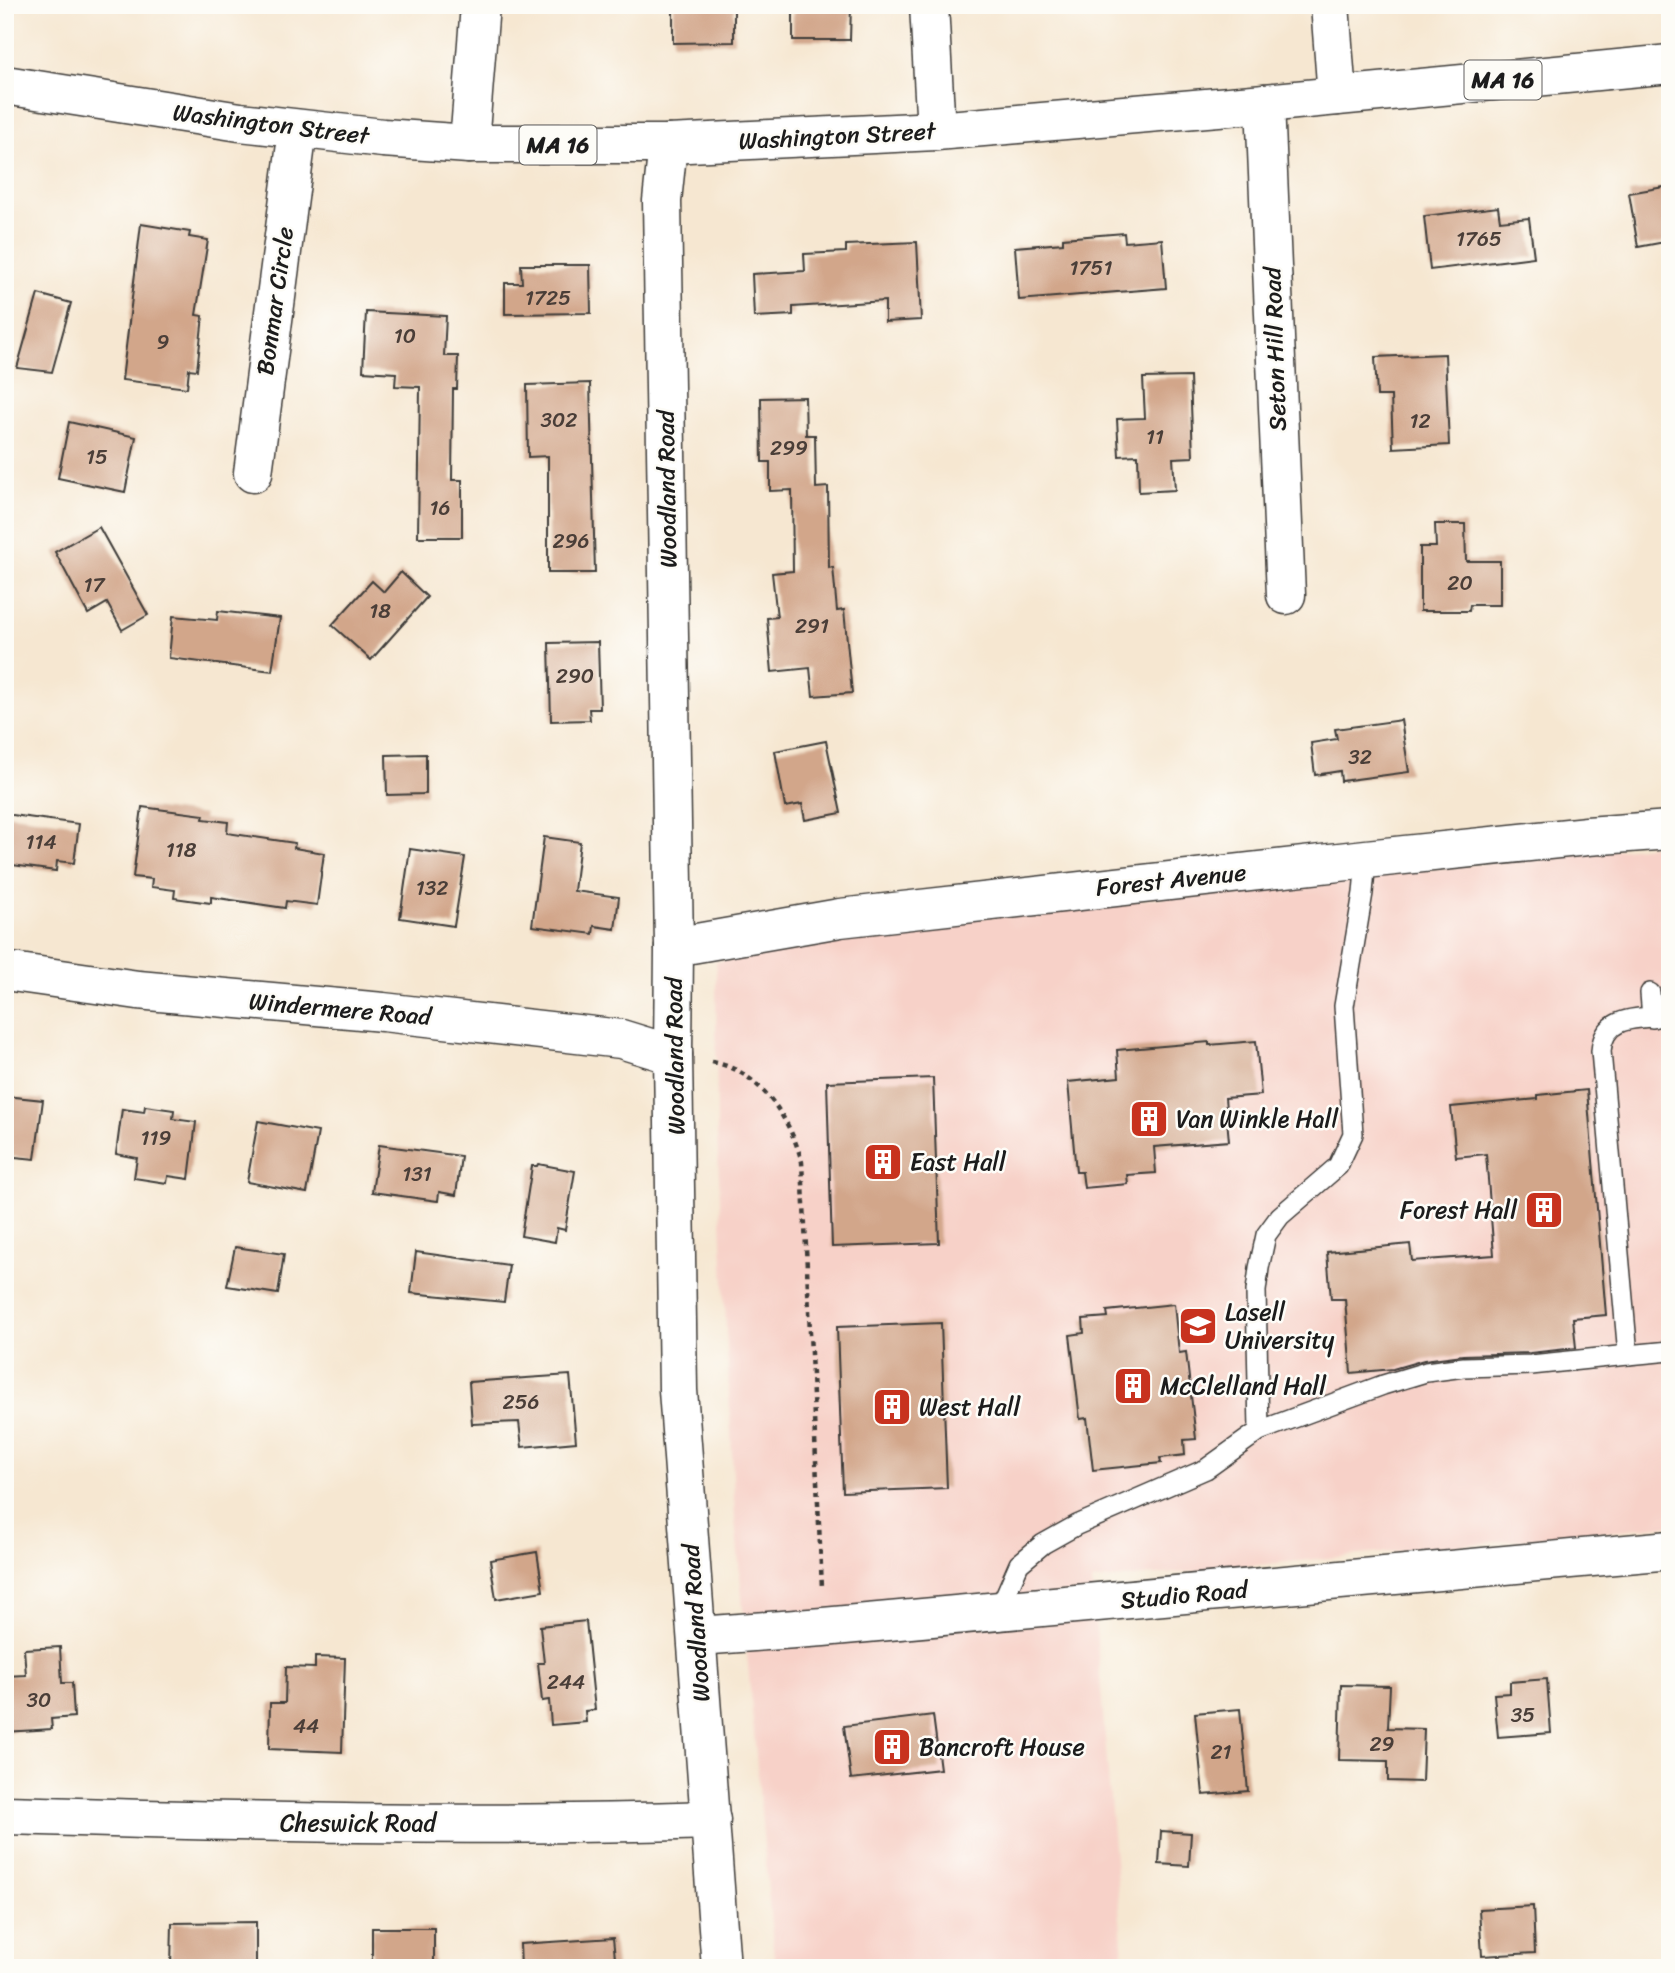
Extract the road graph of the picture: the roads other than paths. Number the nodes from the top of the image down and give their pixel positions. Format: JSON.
{"nodes":[{"id":1,"x":480,"y":5,"type":"edge"},
{"id":2,"x":929,"y":5,"type":"edge"},
{"id":3,"x":1330,"y":5,"type":"edge"},
{"id":4,"x":1670,"y":64,"type":"edge"},
{"id":5,"x":5,"y":85,"type":"edge"},
{"id":6,"x":1337,"y":96,"type":"junction"},
{"id":7,"x":1265,"y":103,"type":"junction"},
{"id":8,"x":298,"y":129,"type":"junction"},
{"id":9,"x":936,"y":131,"type":"junction"},
{"id":10,"x":469,"y":144,"type":"junction"},
{"id":11,"x":668,"y":144,"type":"junction"},
{"id":12,"x":253,"y":473,"type":"dead end"},
{"id":13,"x":1286,"y":595,"type":"dead end"},
{"id":14,"x":1670,"y":830,"type":"edge"},
{"id":15,"x":1366,"y":859,"type":"junction"},
{"id":16,"x":674,"y":947,"type":"junction"},
{"id":17,"x":5,"y":971,"type":"edge"},
{"id":18,"x":1650,"y":993,"type":"dead end"},
{"id":19,"x":1661,"y":1017,"type":"edge"},
{"id":20,"x":673,"y":1055,"type":"junction"},
{"id":21,"x":1670,"y":1352,"type":"edge"},
{"id":22,"x":1628,"y":1355,"type":"junction"},
{"id":23,"x":1259,"y":1432,"type":"junction"},
{"id":24,"x":1670,"y":1549,"type":"edge"},
{"id":25,"x":998,"y":1612,"type":"junction"},
{"id":26,"x":698,"y":1636,"type":"junction"},
{"id":27,"x":5,"y":1815,"type":"edge"},
{"id":28,"x":711,"y":1820,"type":"junction"},
{"id":29,"x":721,"y":1968,"type":"edge"}],
"edges":[{"from":1,"to":10,"type":"street"},
{"from":2,"to":9,"type":"street"},
{"from":3,"to":6,"type":"street"},
{"from":4,"to":6,"type":"street","name":"Washington Street","number":"MA 16"},
{"from":5,"to":8,"type":"street","name":"Washington Street","number":"MA 16"},
{"from":6,"to":7,"type":"street","name":"Washington Street","number":"MA 16"},
{"from":7,"to":9,"type":"street","name":"Washington Street","number":"MA 16"},
{"from":7,"to":13,"type":"street","name":"Seton Hill Road"},
{"from":8,"to":10,"type":"street","name":"Washington Street","number":"MA 16"},
{"from":8,"to":12,"type":"street","name":"Bonmar Circle"},
{"from":9,"to":11,"type":"street","name":"Washington Street","number":"MA 16"},
{"from":10,"to":11,"type":"street","name":"Washington Street","number":"MA 16"},
{"from":11,"to":16,"type":"street","name":"Woodland Road"},
{"from":14,"to":15,"type":"street","name":"Forest Avenue"},
{"from":15,"to":16,"type":"street","name":"Forest Avenue"},
{"from":15,"to":23,"type":"lane"},
{"from":16,"to":20,"type":"street","name":"Woodland Road"},
{"from":17,"to":20,"type":"street","name":"Windermere Road"},
{"from":18,"to":19,"type":"lane"},
{"from":19,"to":22,"type":"lane"},
{"from":20,"to":26,"type":"street","name":"Woodland Road"},
{"from":21,"to":22,"type":"lane"},
{"from":22,"to":23,"type":"lane"},
{"from":23,"to":25,"type":"lane"},
{"from":24,"to":25,"type":"street","name":"Studio Road"},
{"from":25,"to":26,"type":"street","name":"Studio Road"},
{"from":26,"to":28,"type":"street","name":"Woodland Road"},
{"from":27,"to":28,"type":"street","name":"Cheswick Road"},
{"from":28,"to":29,"type":"street","name":"Woodland Road"}]}
